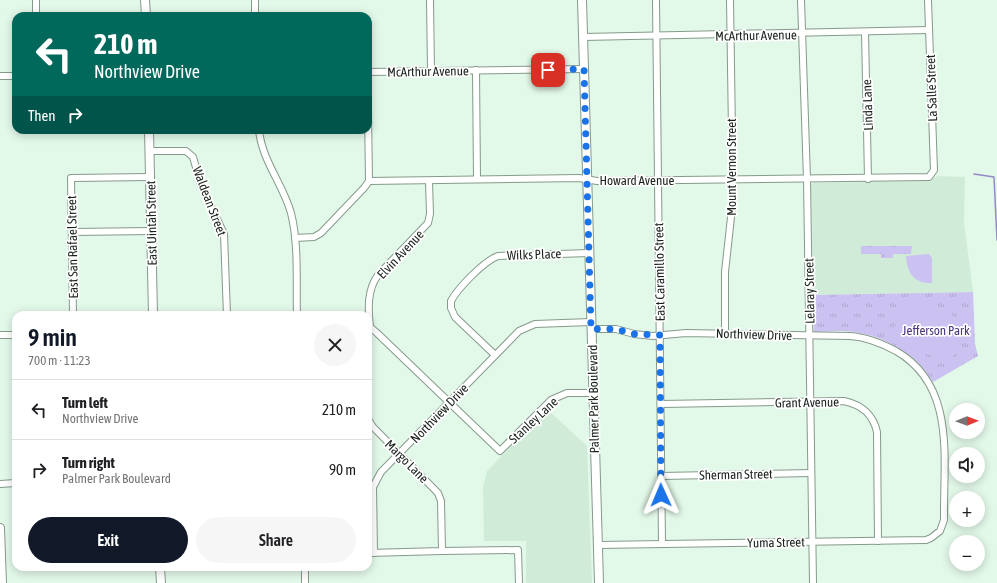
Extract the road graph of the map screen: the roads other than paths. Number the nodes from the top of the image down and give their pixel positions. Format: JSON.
{"nodes":[{"id":1,"x":36,"y":0,"type":"edge"},
{"id":2,"x":145,"y":0,"type":"edge"},
{"id":3,"x":255,"y":0,"type":"edge"},
{"id":4,"x":430,"y":0,"type":"edge"},
{"id":5,"x":582,"y":0,"type":"edge"},
{"id":6,"x":656,"y":0,"type":"edge"},
{"id":7,"x":730,"y":0,"type":"edge"},
{"id":8,"x":801,"y":0,"type":"edge"},
{"id":9,"x":928,"y":0,"type":"edge"},
{"id":10,"x":36,"y":12,"type":"edge"},
{"id":11,"x":146,"y":12,"type":"edge"},
{"id":12,"x":255,"y":12,"type":"edge"},
{"id":13,"x":930,"y":30,"type":"junction"},
{"id":14,"x":864,"y":32,"type":"junction"},
{"id":15,"x":802,"y":34,"type":"junction"},
{"id":16,"x":730,"y":35,"type":"junction"},
{"id":17,"x":583,"y":37,"type":"junction"},
{"id":18,"x":656,"y":37,"type":"junction"},
{"id":19,"x":584,"y":69,"type":"junction"},
{"id":20,"x":431,"y":70,"type":"junction"},
{"id":21,"x":476,"y":70,"type":"junction"},
{"id":22,"x":372,"y":72,"type":"edge"},
{"id":23,"x":0,"y":76,"type":"edge"},
{"id":24,"x":12,"y":76,"type":"edge"},
{"id":25,"x":148,"y":134,"type":"edge"},
{"id":26,"x":260,"y":134,"type":"edge"},
{"id":27,"x":368,"y":134,"type":"edge"},
{"id":28,"x":149,"y":151,"type":"junction"},
{"id":29,"x":932,"y":175,"type":"joint"},
{"id":30,"x":150,"y":177,"type":"junction"},
{"id":31,"x":477,"y":179,"type":"junction"},
{"id":32,"x":807,"y":179,"type":"junction"},
{"id":33,"x":868,"y":179,"type":"junction"},
{"id":34,"x":587,"y":180,"type":"junction"},
{"id":35,"x":657,"y":180,"type":"junction"},
{"id":36,"x":732,"y":180,"type":"junction"},
{"id":37,"x":369,"y":181,"type":"junction"},
{"id":38,"x":429,"y":181,"type":"junction"},
{"id":39,"x":151,"y":231,"type":"junction"},
{"id":40,"x":72,"y":232,"type":"junction"},
{"id":41,"x":294,"y":238,"type":"junction"},
{"id":42,"x":589,"y":253,"type":"junction"},
{"id":43,"x":73,"y":311,"type":"edge"},
{"id":44,"x":153,"y":311,"type":"edge"},
{"id":45,"x":227,"y":311,"type":"edge"},
{"id":46,"x":297,"y":311,"type":"edge"},
{"id":47,"x":369,"y":311,"type":"edge"},
{"id":48,"x":591,"y":325,"type":"junction"},
{"id":49,"x":372,"y":330,"type":"edge"},
{"id":50,"x":725,"y":334,"type":"junction"},
{"id":51,"x":0,"y":335,"type":"edge"},
{"id":52,"x":12,"y":335,"type":"edge"},
{"id":53,"x":660,"y":335,"type":"junction"},
{"id":54,"x":810,"y":336,"type":"junction"},
{"id":55,"x":495,"y":355,"type":"junction"},
{"id":56,"x":593,"y":393,"type":"junction"},
{"id":57,"x":810,"y":402,"type":"junction"},
{"id":58,"x":449,"y":403,"type":"junction"},
{"id":59,"x":661,"y":404,"type":"junction"},
{"id":60,"x":372,"y":425,"type":"edge"},
{"id":61,"x":400,"y":453,"type":"junction"},
{"id":62,"x":811,"y":473,"type":"junction"},
{"id":63,"x":661,"y":476,"type":"junction"},
{"id":64,"x":0,"y":484,"type":"edge"},
{"id":65,"x":12,"y":484,"type":"edge"},
{"id":66,"x":372,"y":520,"type":"edge"},
{"id":67,"x":944,"y":520,"type":"joint"},
{"id":68,"x":0,"y":528,"type":"edge"},
{"id":69,"x":812,"y":541,"type":"junction"},
{"id":70,"x":878,"y":541,"type":"junction"},
{"id":71,"x":662,"y":544,"type":"junction"},
{"id":72,"x":598,"y":545,"type":"junction"},
{"id":73,"x":442,"y":551,"type":"junction"},
{"id":74,"x":372,"y":553,"type":"edge"},
{"id":75,"x":160,"y":571,"type":"edge"},
{"id":76,"x":305,"y":571,"type":"edge"},
{"id":77,"x":2,"y":583,"type":"edge"},
{"id":78,"x":161,"y":583,"type":"edge"},
{"id":79,"x":305,"y":583,"type":"edge"},
{"id":80,"x":519,"y":583,"type":"edge"},
{"id":81,"x":599,"y":583,"type":"edge"},
{"id":82,"x":813,"y":583,"type":"edge"}],
"edges":[{"from":1,"to":10,"type":"street"},
{"from":2,"to":11,"type":"main road"},
{"from":3,"to":12,"type":"street"},
{"from":4,"to":20,"type":"street"},
{"from":5,"to":17,"type":"main road","name":"Palmer Park Boulevard"},
{"from":6,"to":18,"type":"street","name":"East Caramillo Street"},
{"from":7,"to":16,"type":"street","name":"Mount Vernon Street"},
{"from":8,"to":15,"type":"street","name":"Lelaray Street"},
{"from":9,"to":13,"type":"street","name":"La Salle Street"},
{"from":13,"to":14,"type":"street","name":"McArthur Avenue"},
{"from":13,"to":29,"type":"street","name":"La Salle Street"},
{"from":14,"to":15,"type":"street","name":"McArthur Avenue"},
{"from":14,"to":33,"type":"street","name":"Linda Lane"},
{"from":15,"to":16,"type":"street","name":"McArthur Avenue"},
{"from":15,"to":32,"type":"street","name":"Lelaray Street"},
{"from":16,"to":18,"type":"street","name":"McArthur Avenue"},
{"from":16,"to":36,"type":"street","name":"Mount Vernon Street"},
{"from":17,"to":18,"type":"street","name":"McArthur Avenue"},
{"from":17,"to":19,"type":"main road","name":"Palmer Park Boulevard"},
{"from":18,"to":35,"type":"street","name":"East Caramillo Street"},
{"from":19,"to":21,"type":"street","name":"McArthur Avenue"},
{"from":19,"to":34,"type":"main road","name":"Palmer Park Boulevard"},
{"from":20,"to":21,"type":"street","name":"McArthur Avenue"},
{"from":20,"to":22,"type":"street","name":"McArthur Avenue"},
{"from":21,"to":31,"type":"street"},
{"from":23,"to":24,"type":"street"},
{"from":25,"to":28,"type":"main road","name":"East Uintah Street"},
{"from":26,"to":41,"type":"street"},
{"from":27,"to":37,"type":"street"},
{"from":28,"to":30,"type":"main road","name":"East Uintah Street"},
{"from":28,"to":45,"type":"street","name":"Waldean Street"},
{"from":29,"to":33,"type":"street","name":"Howard Avenue"},
{"from":30,"to":39,"type":"main road","name":"East Uintah Street"},
{"from":30,"to":40,"type":"street","name":"East San Rafael Street"},
{"from":31,"to":34,"type":"street","name":"Howard Avenue"},
{"from":31,"to":38,"type":"street","name":"Howard Avenue"},
{"from":32,"to":33,"type":"street","name":"Howard Avenue"},
{"from":32,"to":36,"type":"street","name":"Howard Avenue"},
{"from":32,"to":54,"type":"street","name":"Lelaray Street"},
{"from":34,"to":35,"type":"street","name":"Howard Avenue"},
{"from":34,"to":42,"type":"main road","name":"Palmer Park Boulevard"},
{"from":35,"to":36,"type":"street","name":"Howard Avenue"},
{"from":35,"to":53,"type":"street","name":"East Caramillo Street"},
{"from":36,"to":50,"type":"street","name":"Mount Vernon Street"},
{"from":37,"to":38,"type":"street","name":"Howard Avenue"},
{"from":37,"to":41,"type":"street"},
{"from":38,"to":47,"type":"street","name":"Elvin Avenue"},
{"from":39,"to":40,"type":"street"},
{"from":39,"to":44,"type":"main road","name":"East Uintah Street"},
{"from":40,"to":43,"type":"street","name":"East San Rafael Street"},
{"from":41,"to":46,"type":"street"},
{"from":42,"to":48,"type":"main road","name":"Palmer Park Boulevard"},
{"from":42,"to":55,"type":"street","name":"Wilks Place"},
{"from":48,"to":53,"type":"street","name":"Northview Drive"},
{"from":48,"to":55,"type":"street","name":"Northview Drive"},
{"from":48,"to":56,"type":"main road","name":"Palmer Park Boulevard"},
{"from":49,"to":58,"type":"street"},
{"from":50,"to":53,"type":"street","name":"Northview Drive"},
{"from":50,"to":54,"type":"street","name":"Northview Drive"},
{"from":51,"to":52,"type":"street"},
{"from":53,"to":59,"type":"street","name":"East Caramillo Street"},
{"from":54,"to":57,"type":"street","name":"Lelaray Street"},
{"from":54,"to":67,"type":"street","name":"Northview Drive"},
{"from":55,"to":58,"type":"street","name":"Northview Drive"},
{"from":56,"to":58,"type":"street","name":"Stanley Lane"},
{"from":56,"to":72,"type":"main road","name":"Palmer Park Boulevard"},
{"from":57,"to":59,"type":"street","name":"Grant Avenue"},
{"from":57,"to":62,"type":"street","name":"Lelaray Street"},
{"from":57,"to":70,"type":"street","name":"Grant Avenue"},
{"from":58,"to":61,"type":"street","name":"Northview Drive"},
{"from":59,"to":63,"type":"street","name":"East Caramillo Street"},
{"from":60,"to":61,"type":"street","name":"Margo Lane"},
{"from":61,"to":66,"type":"street","name":"Northview Drive"},
{"from":61,"to":73,"type":"street","name":"Margo Lane"},
{"from":62,"to":63,"type":"street","name":"Sherman Street"},
{"from":62,"to":69,"type":"street","name":"Lelaray Street"},
{"from":63,"to":71,"type":"street","name":"East Caramillo Street"},
{"from":64,"to":65,"type":"street"},
{"from":67,"to":70,"type":"street","name":"Yuma Street"},
{"from":68,"to":77,"type":"main road"},
{"from":69,"to":70,"type":"street","name":"Yuma Street"},
{"from":69,"to":71,"type":"street","name":"Yuma Street"},
{"from":69,"to":82,"type":"street","name":"Lelaray Street"},
{"from":71,"to":72,"type":"street","name":"Yuma Street"},
{"from":72,"to":81,"type":"main road","name":"Palmer Park Boulevard"},
{"from":73,"to":74,"type":"street"},
{"from":73,"to":80,"type":"street"},
{"from":75,"to":78,"type":"main road"},
{"from":76,"to":79,"type":"street"}]}
